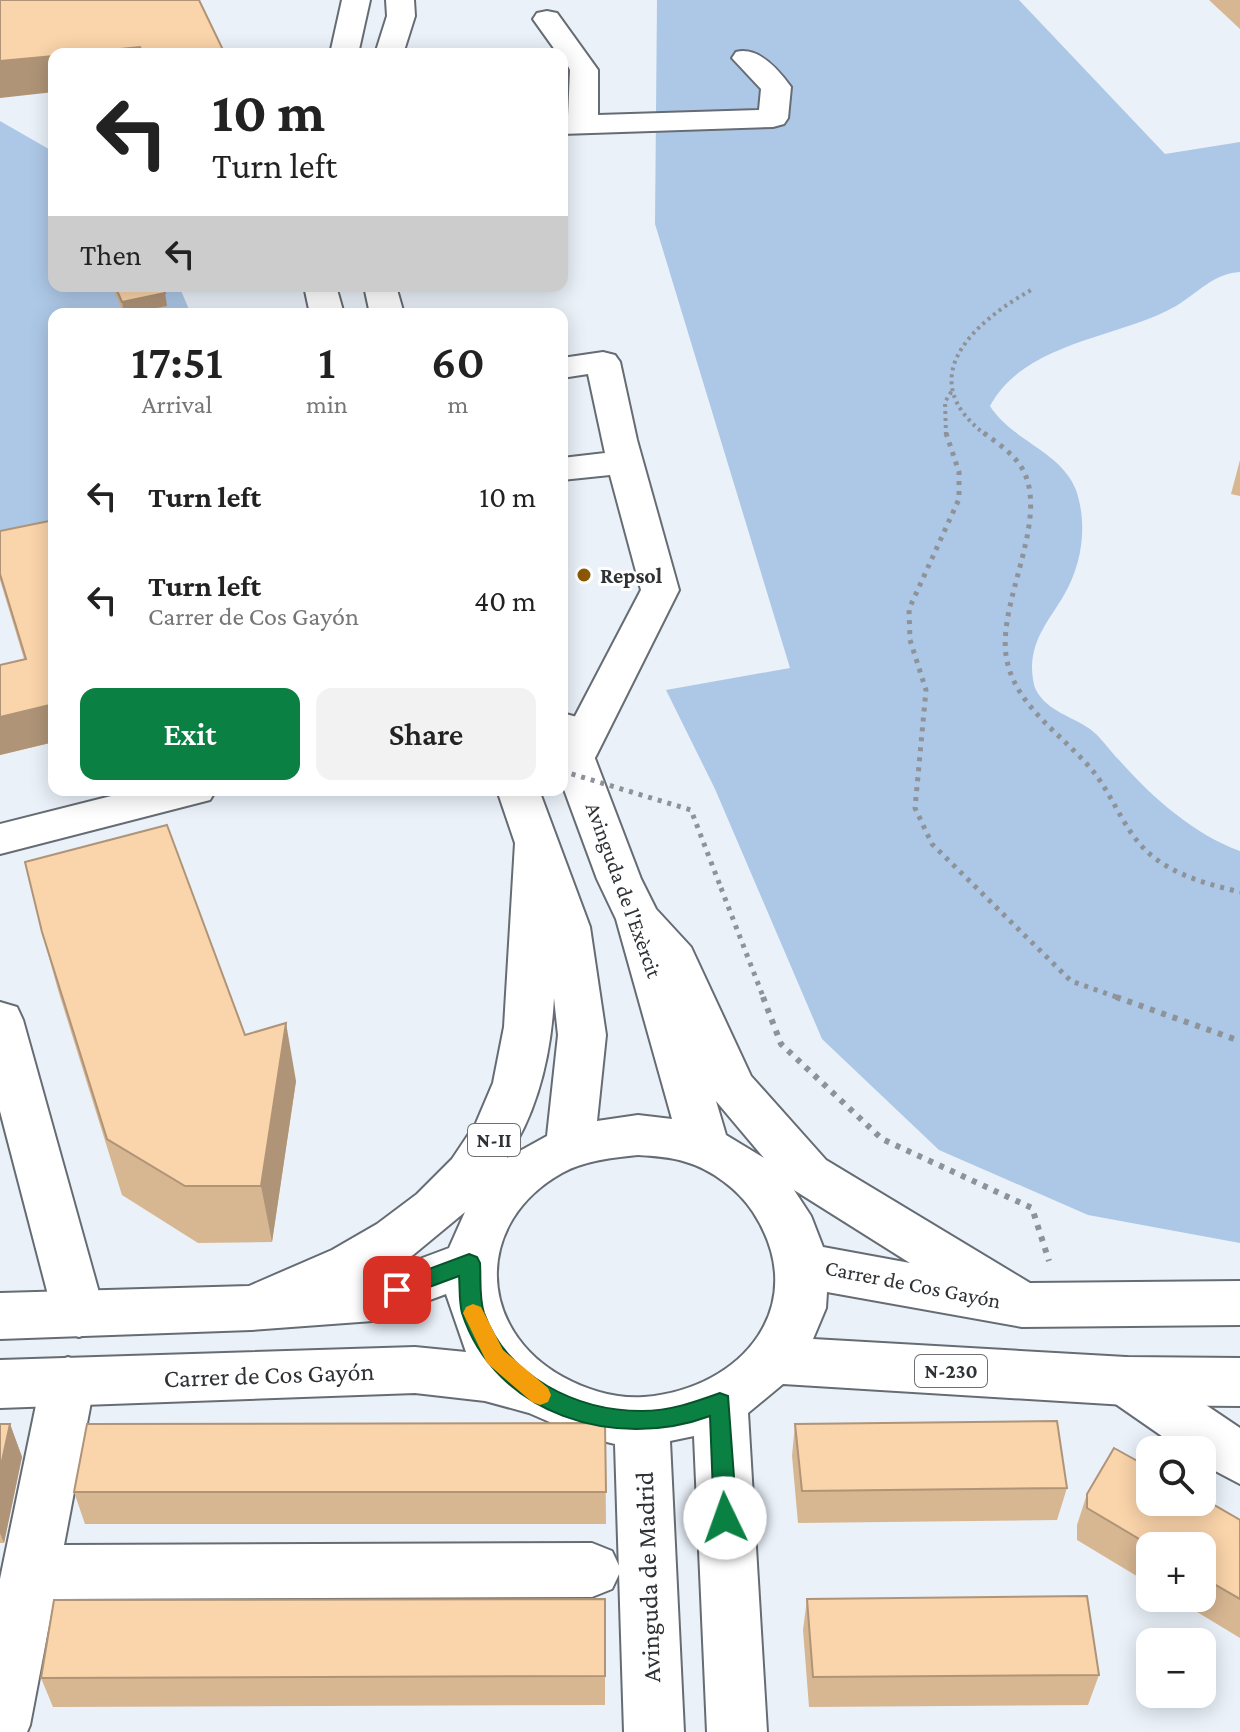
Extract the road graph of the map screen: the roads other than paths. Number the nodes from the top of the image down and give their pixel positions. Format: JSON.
{"nodes":[{"id":1,"x":356,"y":0,"type":"edge"},
{"id":2,"x":404,"y":5,"type":"edge"},
{"id":3,"x":547,"y":19,"type":"dead end"},
{"id":4,"x":345,"y":48,"type":"edge"},
{"id":5,"x":391,"y":48,"type":"edge"},
{"id":6,"x":746,"y":58,"type":"dead end"},
{"id":7,"x":572,"y":125,"type":"edge"},
{"id":8,"x":568,"y":367,"type":"edge"},
{"id":9,"x":626,"y":462,"type":"junction"},
{"id":10,"x":568,"y":468,"type":"edge"},
{"id":11,"x":568,"y":748,"type":"edge"},
{"id":12,"x":568,"y":756,"type":"edge"},
{"id":13,"x":171,"y":796,"type":"edge"},
{"id":14,"x":520,"y":796,"type":"edge"},
{"id":15,"x":0,"y":839,"type":"edge"},
{"id":16,"x":536,"y":844,"type":"junction"},
{"id":17,"x":639,"y":919,"type":"junction"},
{"id":18,"x":0,"y":1020,"type":"edge"},
{"id":19,"x":570,"y":1147,"type":"junction"},
{"id":20,"x":705,"y":1148,"type":"junction"},
{"id":21,"x":804,"y":1262,"type":"junction"},
{"id":22,"x":469,"y":1263,"type":"junction"},
{"id":23,"x":1038,"y":1290,"type":"junction"},
{"id":24,"x":1240,"y":1303,"type":"edge"},
{"id":25,"x":251,"y":1308,"type":"junction"},
{"id":26,"x":79,"y":1314,"type":"junction"},
{"id":27,"x":0,"y":1316,"type":"edge"},
{"id":28,"x":775,"y":1360,"type":"junction"},
{"id":29,"x":68,"y":1381,"type":"junction"},
{"id":30,"x":1126,"y":1381,"type":"junction"},
{"id":31,"x":1240,"y":1382,"type":"edge"},
{"id":32,"x":0,"y":1384,"type":"edge"},
{"id":33,"x":536,"y":1393,"type":"junction"},
{"id":34,"x":720,"y":1403,"type":"junction"},
{"id":35,"x":642,"y":1421,"type":"junction"},
{"id":36,"x":1240,"y":1459,"type":"edge"},
{"id":37,"x":592,"y":1570,"type":"dead end"},
{"id":38,"x":30,"y":1572,"type":"junction"},
{"id":39,"x":0,"y":1725,"type":"edge"},
{"id":40,"x":654,"y":1732,"type":"edge"},
{"id":41,"x":737,"y":1732,"type":"edge"}],
"edges":[{"from":1,"to":4,"type":"main road"},
{"from":2,"to":5,"type":"main road"},
{"from":3,"to":7,"type":"main road"},
{"from":6,"to":7,"type":"main road"},
{"from":8,"to":9,"type":"main road"},
{"from":9,"to":10,"type":"main road"},
{"from":9,"to":11,"type":"main road"},
{"from":12,"to":17,"type":"main road","name":"Avinguda de l'Exèrcit"},
{"from":13,"to":15,"type":"main road"},
{"from":14,"to":16,"type":"main road","number":"N-II"},
{"from":16,"to":19,"type":"main road","number":"N-II"},
{"from":16,"to":25,"type":"main road","number":"N-II"},
{"from":17,"to":20,"type":"main road","name":"Avinguda de l'Exèrcit"},
{"from":17,"to":23,"type":"main road"},
{"from":18,"to":26,"type":"main road"},
{"from":19,"to":20,"type":"main road"},
{"from":19,"to":22,"type":"main road"},
{"from":20,"to":21,"type":"main road"},
{"from":21,"to":23,"type":"main road","name":"Carrer de Cos Gayón"},
{"from":21,"to":28,"type":"main road"},
{"from":22,"to":25,"type":"main road"},
{"from":22,"to":33,"type":"main road"},
{"from":23,"to":24,"type":"main road","name":"Carrer de Cos Gayón"},
{"from":25,"to":26,"type":"main road"},
{"from":26,"to":27,"type":"main road"},
{"from":28,"to":30,"type":"main road","number":"N-230"},
{"from":28,"to":34,"type":"main road"},
{"from":29,"to":32,"type":"main road","name":"Carrer de Cos Gayón"},
{"from":29,"to":33,"type":"main road","name":"Carrer de Cos Gayón"},
{"from":29,"to":38,"type":"main road"},
{"from":30,"to":31,"type":"main road","number":"N-230"},
{"from":30,"to":36,"type":"main road"},
{"from":33,"to":35,"type":"main road"},
{"from":34,"to":35,"type":"main road"},
{"from":34,"to":41,"type":"main road"},
{"from":35,"to":40,"type":"main road","name":"Avinguda de Madrid"},
{"from":37,"to":38,"type":"main road"},
{"from":38,"to":39,"type":"main road"}]}
